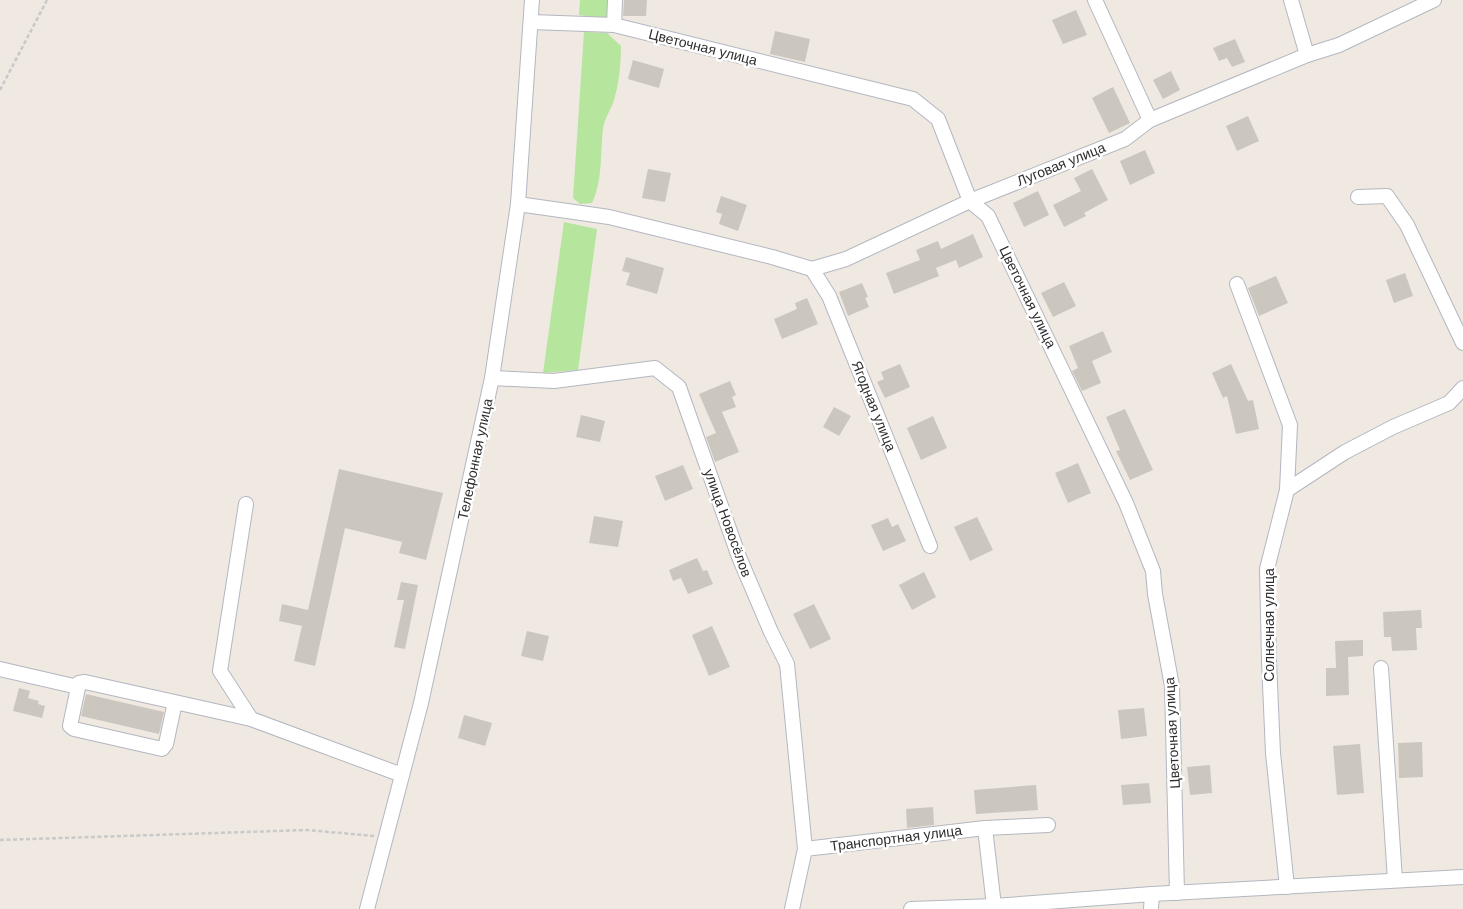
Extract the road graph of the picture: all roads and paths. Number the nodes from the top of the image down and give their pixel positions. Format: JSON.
{"nodes":[{"id":1,"x":47,"y":0,"type":"edge"},
{"id":2,"x":532,"y":0,"type":"edge"},
{"id":3,"x":615,"y":0,"type":"edge"},
{"id":4,"x":1095,"y":0,"type":"edge"},
{"id":5,"x":1291,"y":0,"type":"edge"},
{"id":6,"x":1434,"y":0,"type":"edge"},
{"id":7,"x":531,"y":22,"type":"junction"},
{"id":8,"x":614,"y":25,"type":"junction"},
{"id":9,"x":1307,"y":55,"type":"junction"},
{"id":10,"x":0,"y":90,"type":"edge"},
{"id":11,"x":1150,"y":120,"type":"junction"},
{"id":12,"x":1358,"y":197,"type":"dead end"},
{"id":13,"x":970,"y":201,"type":"junction"},
{"id":14,"x":518,"y":204,"type":"junction"},
{"id":15,"x":812,"y":269,"type":"junction"},
{"id":16,"x":1237,"y":284,"type":"dead end"},
{"id":17,"x":1463,"y":343,"type":"edge"},
{"id":18,"x":492,"y":378,"type":"junction"},
{"id":19,"x":1463,"y":388,"type":"edge"},
{"id":20,"x":1287,"y":490,"type":"junction"},
{"id":21,"x":246,"y":504,"type":"dead end"},
{"id":22,"x":930,"y":546,"type":"dead end"},
{"id":23,"x":1381,"y":668,"type":"dead end"},
{"id":24,"x":0,"y":669,"type":"edge"},
{"id":25,"x":78,"y":687,"type":"junction"},
{"id":26,"x":175,"y":702,"type":"junction"},
{"id":27,"x":251,"y":719,"type":"junction"},
{"id":28,"x":402,"y":775,"type":"junction"},
{"id":29,"x":1048,"y":825,"type":"dead end"},
{"id":30,"x":985,"y":828,"type":"junction"},
{"id":31,"x":386,"y":837,"type":"junction"},
{"id":32,"x":0,"y":840,"type":"edge"},
{"id":33,"x":805,"y":849,"type":"junction"},
{"id":34,"x":1463,"y":877,"type":"edge"},
{"id":35,"x":1395,"y":880,"type":"junction"},
{"id":36,"x":1288,"y":887,"type":"junction"},
{"id":37,"x":1177,"y":893,"type":"junction"},
{"id":38,"x":1152,"y":894,"type":"junction"},
{"id":39,"x":994,"y":906,"type":"junction"},
{"id":40,"x":367,"y":909,"type":"edge"},
{"id":41,"x":792,"y":909,"type":"edge"},
{"id":42,"x":911,"y":909,"type":"edge"},
{"id":43,"x":1151,"y":909,"type":"edge"}],
"edges":[{"from":1,"to":10,"type":"path"},
{"from":2,"to":7,"type":"street","name":"Телефонная улица"},
{"from":3,"to":8,"type":"street"},
{"from":4,"to":11,"type":"street"},
{"from":5,"to":9,"type":"street"},
{"from":6,"to":9,"type":"street","name":"Луговая улица"},
{"from":7,"to":8,"type":"street","name":"Цветочная улица"},
{"from":7,"to":14,"type":"street","name":"Телефонная улица"},
{"from":8,"to":13,"type":"street","name":"Цветочная улица"},
{"from":9,"to":11,"type":"street","name":"Луговая улица"},
{"from":11,"to":13,"type":"street","name":"Луговая улица"},
{"from":12,"to":17,"type":"street"},
{"from":13,"to":15,"type":"street","name":"Луговая улица"},
{"from":13,"to":37,"type":"street","name":"Цветочная улица"},
{"from":14,"to":15,"type":"street"},
{"from":14,"to":18,"type":"street","name":"Телефонная улица"},
{"from":15,"to":22,"type":"street","name":"Ягодная улица"},
{"from":16,"to":20,"type":"street","name":"Солнечная улица"},
{"from":18,"to":28,"type":"street","name":"Телефонная улица"},
{"from":18,"to":33,"type":"street","name":"улица Новосёлов"},
{"from":19,"to":20,"type":"street"},
{"from":20,"to":36,"type":"street","name":"Солнечная улица"},
{"from":21,"to":27,"type":"street"},
{"from":23,"to":35,"type":"street"},
{"from":24,"to":25,"type":"street"},
{"from":25,"to":26,"type":"street"},
{"from":25,"to":26,"type":"street"},
{"from":26,"to":27,"type":"street"},
{"from":27,"to":28,"type":"street"},
{"from":28,"to":31,"type":"street","name":"Телефонная улица"},
{"from":29,"to":30,"type":"street","name":"Транспортная улица"},
{"from":30,"to":33,"type":"street","name":"Транспортная улица"},
{"from":30,"to":39,"type":"street"},
{"from":31,"to":32,"type":"path"},
{"from":31,"to":40,"type":"street","name":"Телефонная улица"},
{"from":33,"to":41,"type":"street"},
{"from":34,"to":35,"type":"street"},
{"from":35,"to":36,"type":"street"},
{"from":36,"to":37,"type":"street"},
{"from":37,"to":38,"type":"street"},
{"from":38,"to":39,"type":"street"},
{"from":38,"to":43,"type":"street"},
{"from":39,"to":42,"type":"street"}]}
